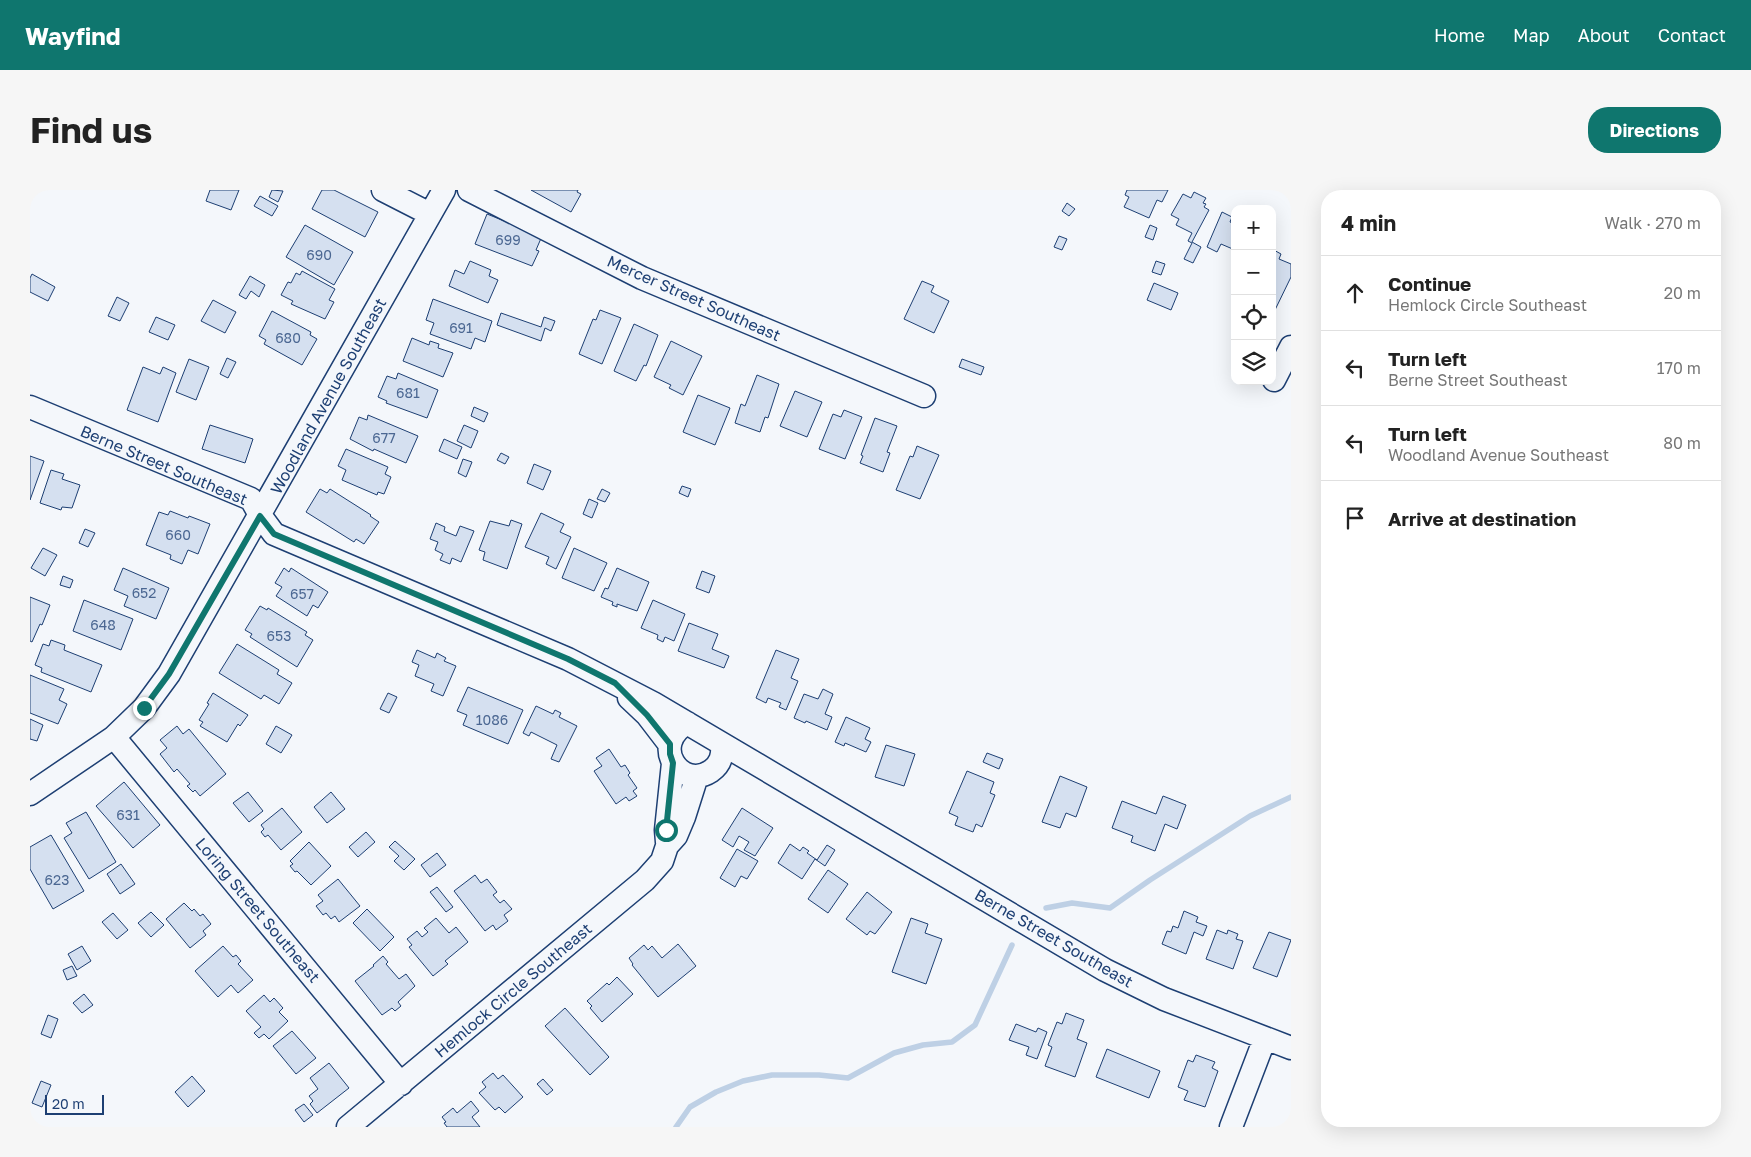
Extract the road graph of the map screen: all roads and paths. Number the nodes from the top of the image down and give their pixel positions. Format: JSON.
{"nodes":[{"id":1,"x":383,"y":190,"type":"edge"},
{"id":2,"x":444,"y":190,"type":"edge"},
{"id":3,"x":468,"y":190,"type":"edge"},
{"id":4,"x":430,"y":214,"type":"junction"},
{"id":5,"x":1291,"y":347,"type":"edge"},
{"id":6,"x":1276,"y":376,"type":"edge"},
{"id":7,"x":924,"y":396,"type":"dead end"},
{"id":8,"x":30,"y":407,"type":"edge"},
{"id":9,"x":260,"y":516,"type":"junction"},
{"id":10,"x":615,"y":683,"type":"junction"},
{"id":11,"x":687,"y":723,"type":"junction"},
{"id":12,"x":114,"y":737,"type":"junction"},
{"id":13,"x":722,"y":744,"type":"junction"},
{"id":14,"x":671,"y":754,"type":"junction"},
{"id":15,"x":705,"y":773,"type":"junction"},
{"id":16,"x":30,"y":794,"type":"edge"},
{"id":17,"x":827,"y":806,"type":"junction"},
{"id":18,"x":667,"y":846,"type":"junction"},
{"id":19,"x":1265,"y":1038,"type":"junction"},
{"id":20,"x":1291,"y":1048,"type":"edge"},
{"id":21,"x":401,"y":1084,"type":"junction"},
{"id":22,"x":348,"y":1127,"type":"edge"},
{"id":23,"x":1232,"y":1127,"type":"edge"}],
"edges":[{"from":1,"to":4,"type":"street"},
{"from":2,"to":4,"type":"street","name":"Woodland Avenue Southeast"},
{"from":3,"to":7,"type":"street","name":"Mercer Street Southeast"},
{"from":4,"to":9,"type":"street","name":"Woodland Avenue Southeast"},
{"from":5,"to":6,"type":"street"},
{"from":8,"to":9,"type":"street","name":"Berne Street Southeast"},
{"from":9,"to":10,"type":"street","name":"Berne Street Southeast"},
{"from":9,"to":12,"type":"street","name":"Woodland Avenue Southeast"},
{"from":10,"to":11,"type":"street","name":"Berne Street Southeast"},
{"from":10,"to":14,"type":"street","name":"Berne Street Southeast"},
{"from":11,"to":13,"type":"street","name":"Berne Street Southeast"},
{"from":11,"to":14,"type":"street"},
{"from":12,"to":16,"type":"street","name":"Woodland Avenue Southeast"},
{"from":12,"to":21,"type":"street","name":"Loring Street Southeast"},
{"from":13,"to":15,"type":"street"},
{"from":13,"to":17,"type":"street","name":"Berne Street Southeast"},
{"from":14,"to":15,"type":"street","name":"Berne Street Southeast"},
{"from":14,"to":18,"type":"street","name":"Hemlock Circle Southeast"},
{"from":15,"to":17,"type":"street","name":"Berne Street Southeast"},
{"from":15,"to":18,"type":"street","name":"Hemlock Circle Southeast"},
{"from":17,"to":19,"type":"street","name":"Berne Street Southeast"},
{"from":18,"to":21,"type":"street","name":"Hemlock Circle Southeast"},
{"from":19,"to":20,"type":"street","name":"Berne Street Southeast"},
{"from":19,"to":23,"type":"street"},
{"from":21,"to":22,"type":"street","name":"Hemlock Circle Southeast"}]}
